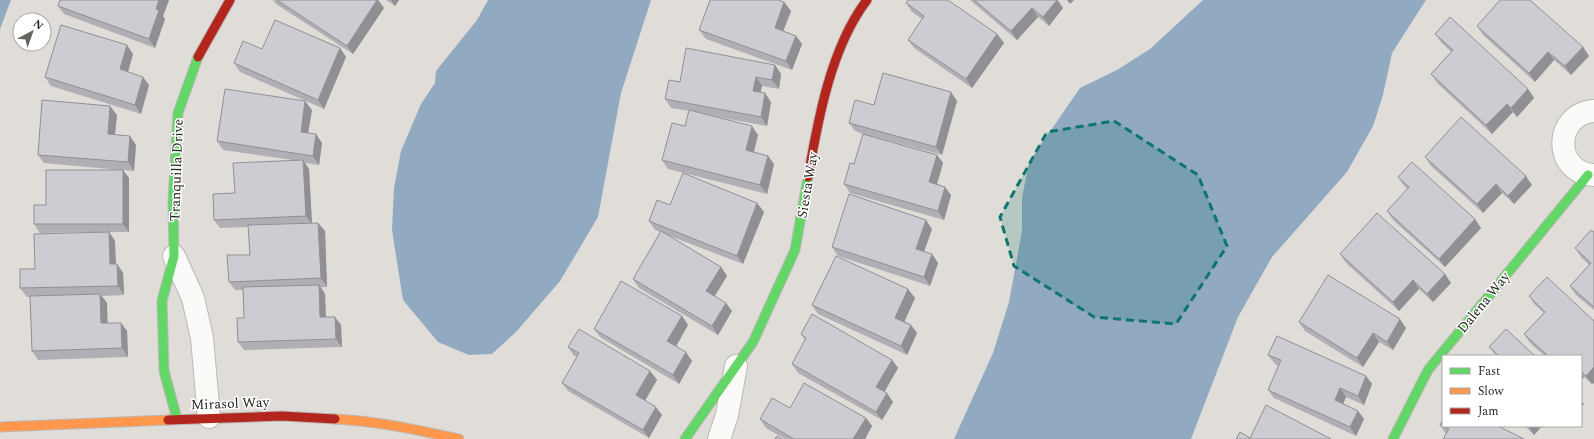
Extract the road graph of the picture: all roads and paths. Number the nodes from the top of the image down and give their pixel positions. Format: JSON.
{"nodes":[{"id":1,"x":230,"y":0,"type":"edge"},
{"id":2,"x":867,"y":0,"type":"edge"},
{"id":3,"x":1594,"y":111,"type":"edge"},
{"id":4,"x":1591,"y":175,"type":"edge"},
{"id":5,"x":174,"y":256,"type":"junction"},
{"id":6,"x":736,"y":366,"type":"junction"},
{"id":7,"x":209,"y":418,"type":"junction"},
{"id":8,"x":177,"y":419,"type":"junction"},
{"id":9,"x":0,"y":426,"type":"edge"},
{"id":10,"x":459,"y":439,"type":"edge"},
{"id":11,"x":685,"y":439,"type":"edge"},
{"id":12,"x":719,"y":439,"type":"edge"},
{"id":13,"x":1393,"y":439,"type":"edge"}],
"edges":[{"from":1,"to":5,"type":"street","name":"Tranquilla Drive"},
{"from":2,"to":6,"type":"street","name":"Siesta Way"},
{"from":3,"to":4,"type":"street","name":"Dalena Way"},
{"from":4,"to":13,"type":"street","name":"Dalena Way"},
{"from":5,"to":7,"type":"street","name":"Tranquilla Drive"},
{"from":5,"to":8,"type":"street","name":"Tranquilla Drive"},
{"from":6,"to":11,"type":"street","name":"Siesta Way"},
{"from":6,"to":12,"type":"street","name":"Siesta Way"},
{"from":7,"to":8,"type":"street","name":"Mirasol Way"},
{"from":7,"to":10,"type":"street","name":"Mirasol Way"},
{"from":8,"to":9,"type":"street","name":"Mirasol Way"}]}
